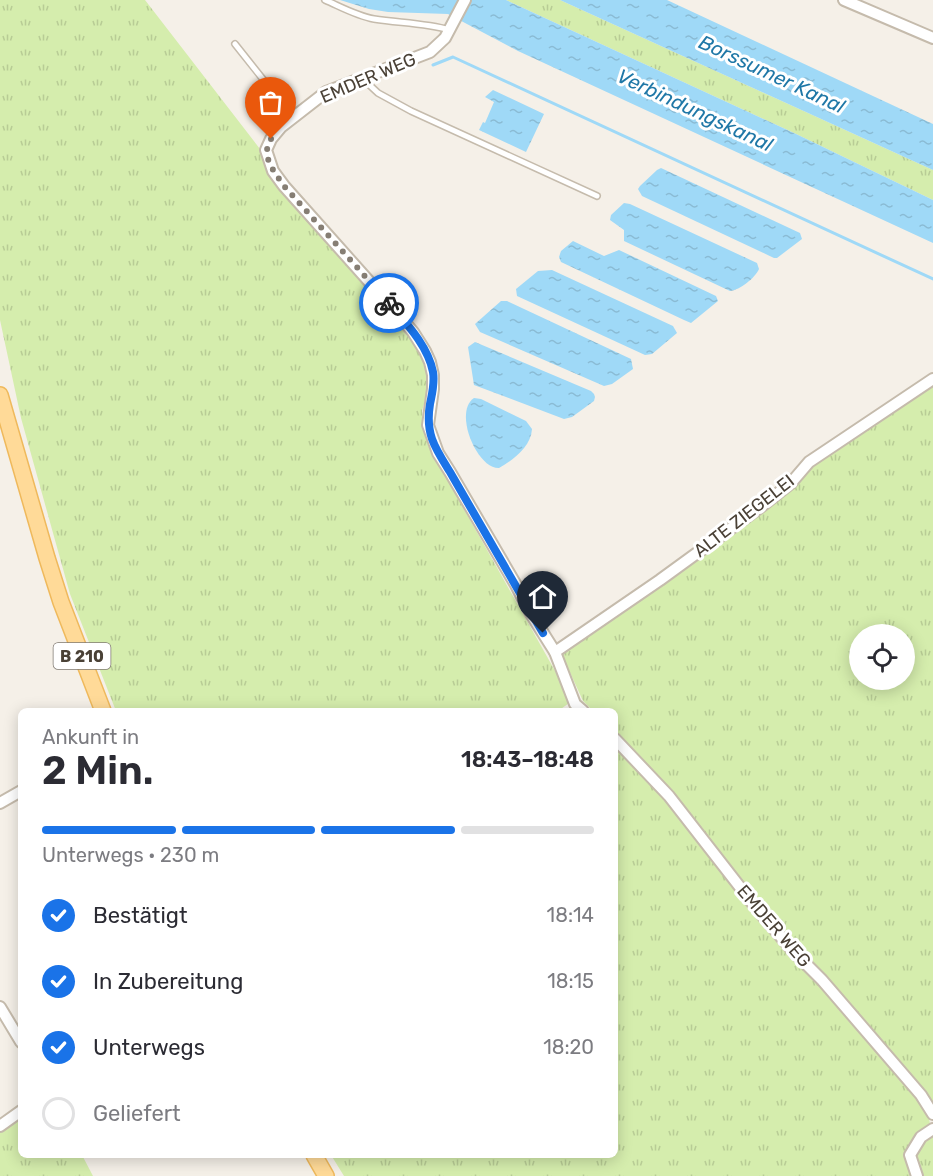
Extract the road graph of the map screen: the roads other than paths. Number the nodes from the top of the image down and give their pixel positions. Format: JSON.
{"nodes":[{"id":1,"x":325,"y":0,"type":"edge"},
{"id":2,"x":465,"y":0,"type":"edge"},
{"id":3,"x":844,"y":0,"type":"edge"},
{"id":4,"x":452,"y":26,"type":"junction"},
{"id":5,"x":933,"y":38,"type":"edge"},
{"id":6,"x":235,"y":44,"type":"dead end"},
{"id":7,"x":362,"y":78,"type":"junction"},
{"id":8,"x":293,"y":117,"type":"junction"},
{"id":9,"x":597,"y":196,"type":"dead end"},
{"id":10,"x":933,"y":379,"type":"edge"},
{"id":11,"x":0,"y":395,"type":"edge"},
{"id":12,"x":555,"y":652,"type":"junction"},
{"id":13,"x":102,"y":708,"type":"edge"},
{"id":14,"x":574,"y":708,"type":"edge"},
{"id":15,"x":618,"y":742,"type":"edge"},
{"id":16,"x":18,"y":793,"type":"edge"},
{"id":17,"x":0,"y":803,"type":"edge"},
{"id":18,"x":0,"y":1007,"type":"edge"},
{"id":19,"x":18,"y":1037,"type":"edge"},
{"id":20,"x":18,"y":1113,"type":"edge"},
{"id":21,"x":933,"y":1114,"type":"edge"},
{"id":22,"x":0,"y":1126,"type":"edge"},
{"id":23,"x":933,"y":1129,"type":"edge"},
{"id":24,"x":316,"y":1158,"type":"edge"},
{"id":25,"x":326,"y":1176,"type":"edge"},
{"id":26,"x":917,"y":1176,"type":"edge"}],
"edges":[{"from":1,"to":4,"type":"lane"},
{"from":2,"to":4,"type":"street","name":"EMDER WEG"},
{"from":3,"to":5,"type":"street"},
{"from":4,"to":7,"type":"street","name":"EMDER WEG"},
{"from":6,"to":8,"type":"lane"},
{"from":7,"to":8,"type":"street","name":"EMDER WEG"},
{"from":7,"to":9,"type":"lane"},
{"from":8,"to":12,"type":"street","name":"EMDER WEG"},
{"from":10,"to":12,"type":"street","name":"ALTE ZIEGELEI"},
{"from":11,"to":13,"type":"main road","number":"B 210"},
{"from":12,"to":14,"type":"street","name":"EMDER WEG"},
{"from":15,"to":21,"type":"street","name":"EMDER WEG"},
{"from":16,"to":17,"type":"street"},
{"from":18,"to":19,"type":"street"},
{"from":20,"to":22,"type":"street"},
{"from":23,"to":26,"type":"street"},
{"from":24,"to":25,"type":"main road"}]}
